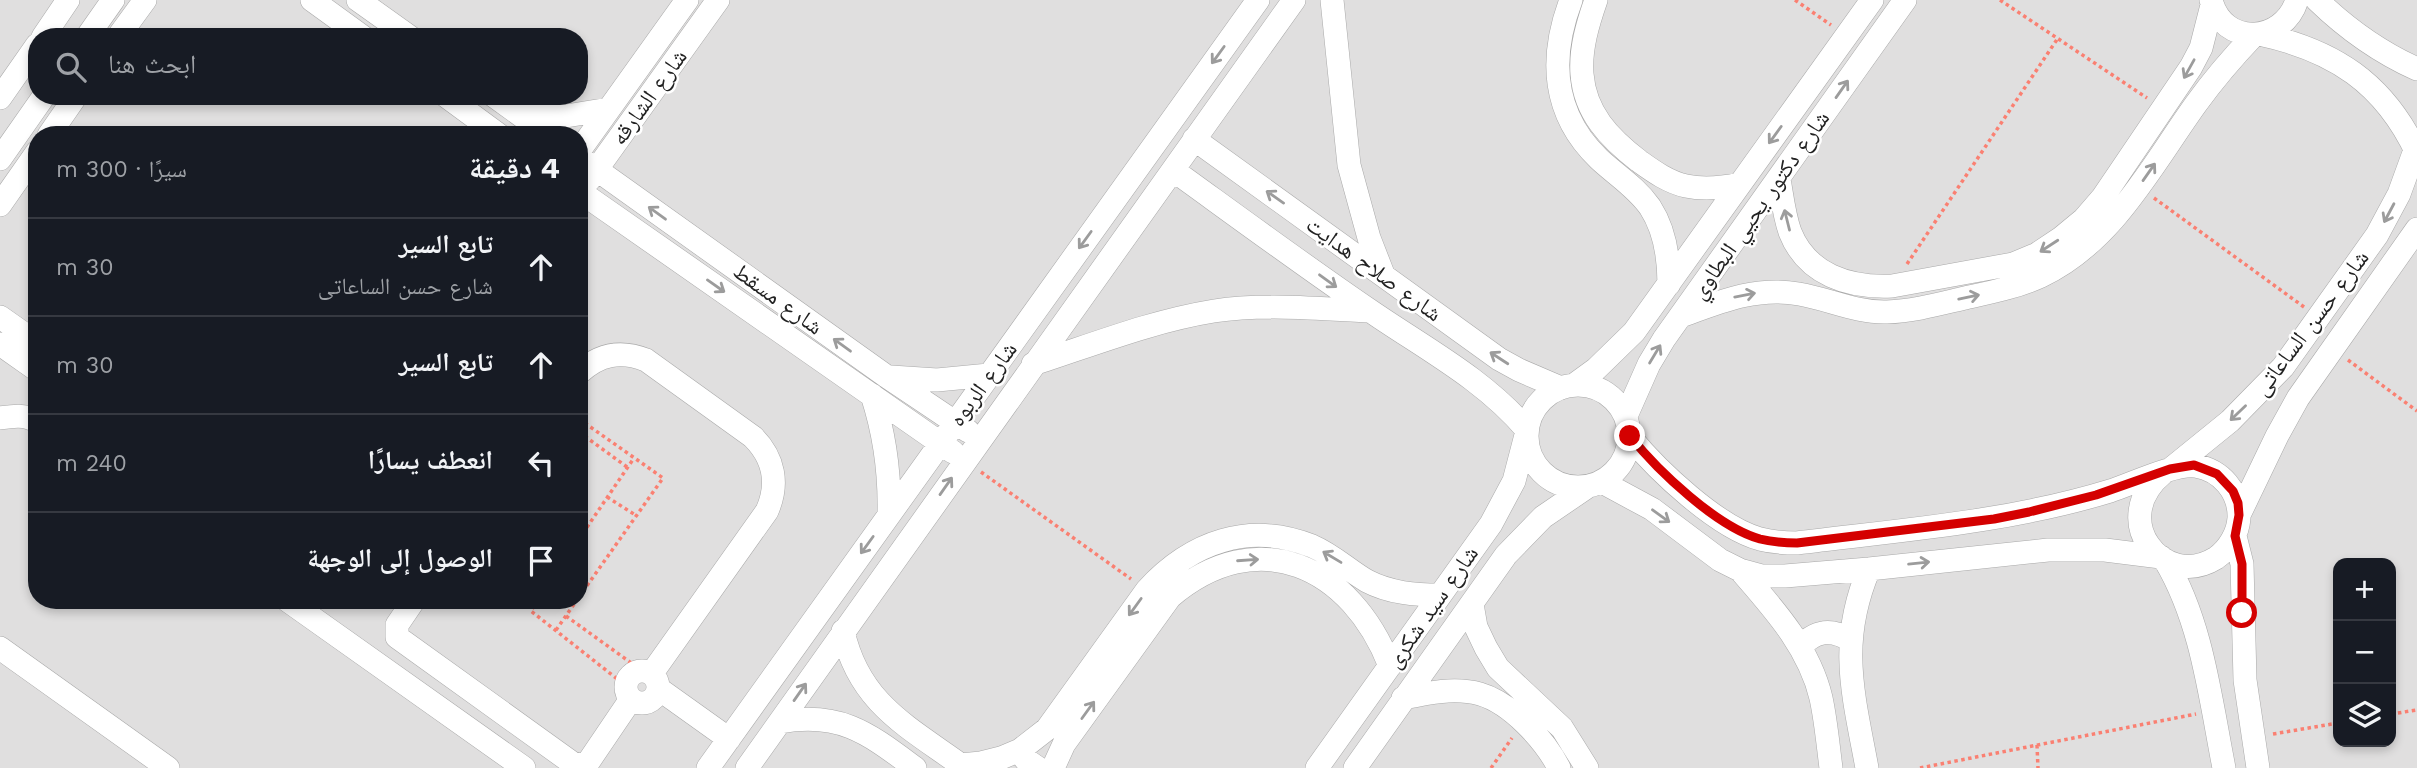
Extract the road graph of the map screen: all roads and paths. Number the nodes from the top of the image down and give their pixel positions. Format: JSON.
{"nodes":[{"id":1,"x":68,"y":0,"type":"edge"},
{"id":2,"x":113,"y":0,"type":"edge"},
{"id":3,"x":145,"y":0,"type":"edge"},
{"id":4,"x":312,"y":0,"type":"edge"},
{"id":5,"x":358,"y":0,"type":"edge"},
{"id":6,"x":687,"y":0,"type":"edge"},
{"id":7,"x":718,"y":0,"type":"edge"},
{"id":8,"x":1258,"y":0,"type":"edge"},
{"id":9,"x":1294,"y":0,"type":"edge"},
{"id":10,"x":1332,"y":0,"type":"edge"},
{"id":11,"x":1571,"y":0,"type":"edge"},
{"id":12,"x":1596,"y":0,"type":"edge"},
{"id":13,"x":1795,"y":0,"type":"edge"},
{"id":14,"x":1872,"y":0,"type":"edge"},
{"id":15,"x":1905,"y":0,"type":"edge"},
{"id":16,"x":2000,"y":0,"type":"edge"},
{"id":17,"x":2297,"y":0,"type":"edge"},
{"id":18,"x":2317,"y":0,"type":"edge"},
{"id":19,"x":2211,"y":3,"type":"edge"},
{"id":20,"x":49,"y":28,"type":"edge"},
{"id":21,"x":93,"y":28,"type":"edge"},
{"id":22,"x":125,"y":28,"type":"edge"},
{"id":23,"x":351,"y":28,"type":"edge"},
{"id":24,"x":397,"y":28,"type":"edge"},
{"id":25,"x":2257,"y":34,"type":"junction"},
{"id":26,"x":1846,"y":36,"type":"junction"},
{"id":27,"x":2058,"y":38,"type":"junction"},
{"id":28,"x":28,"y":58,"type":"edge"},
{"id":29,"x":2417,"y":68,"type":"edge"},
{"id":30,"x":0,"y":98,"type":"edge"},
{"id":31,"x":38,"y":105,"type":"edge"},
{"id":32,"x":70,"y":105,"type":"edge"},
{"id":33,"x":458,"y":105,"type":"edge"},
{"id":34,"x":507,"y":105,"type":"edge"},
{"id":35,"x":609,"y":109,"type":"junction"},
{"id":36,"x":2164,"y":109,"type":"junction"},
{"id":37,"x":2417,"y":112,"type":"edge"},
{"id":38,"x":522,"y":116,"type":"junction"},
{"id":39,"x":55,"y":126,"type":"edge"},
{"id":40,"x":487,"y":126,"type":"edge"},
{"id":41,"x":536,"y":126,"type":"edge"},
{"id":42,"x":588,"y":138,"type":"edge"},
{"id":43,"x":1194,"y":139,"type":"junction"},
{"id":44,"x":2415,"y":148,"type":"edge"},
{"id":45,"x":0,"y":159,"type":"edge"},
{"id":46,"x":588,"y":163,"type":"edge"},
{"id":47,"x":28,"y":165,"type":"edge"},
{"id":48,"x":1173,"y":170,"type":"junction"},
{"id":49,"x":1779,"y":179,"type":"junction"},
{"id":50,"x":1669,"y":180,"type":"junction"},
{"id":51,"x":1740,"y":184,"type":"junction"},
{"id":52,"x":2138,"y":186,"type":"junction"},
{"id":53,"x":588,"y":197,"type":"edge"},
{"id":54,"x":0,"y":205,"type":"edge"},
{"id":55,"x":1649,"y":206,"type":"junction"},
{"id":56,"x":2417,"y":229,"type":"edge"},
{"id":57,"x":1383,"y":274,"type":"junction"},
{"id":58,"x":1825,"y":275,"type":"junction"},
{"id":59,"x":1669,"y":284,"type":"junction"},
{"id":60,"x":1892,"y":286,"type":"junction"},
{"id":61,"x":1818,"y":298,"type":"junction"},
{"id":62,"x":1370,"y":311,"type":"junction"},
{"id":63,"x":1681,"y":316,"type":"junction"},
{"id":64,"x":0,"y":317,"type":"edge"},
{"id":65,"x":2319,"y":318,"type":"junction"},
{"id":66,"x":28,"y":337,"type":"edge"},
{"id":67,"x":0,"y":344,"type":"edge"},
{"id":68,"x":2333,"y":349,"type":"junction"},
{"id":69,"x":28,"y":364,"type":"edge"},
{"id":70,"x":1033,"y":364,"type":"junction"},
{"id":71,"x":588,"y":366,"type":"edge"},
{"id":72,"x":989,"y":375,"type":"junction"},
{"id":73,"x":879,"y":385,"type":"junction"},
{"id":74,"x":1567,"y":386,"type":"junction"},
{"id":75,"x":2417,"y":411,"type":"edge"},
{"id":76,"x":0,"y":418,"type":"edge"},
{"id":77,"x":28,"y":418,"type":"edge"},
{"id":78,"x":955,"y":423,"type":"junction"},
{"id":79,"x":588,"y":425,"type":"edge"},
{"id":80,"x":1628,"y":426,"type":"junction"},
{"id":81,"x":1527,"y":433,"type":"junction"},
{"id":82,"x":588,"y":439,"type":"edge"},
{"id":83,"x":979,"y":439,"type":"junction"},
{"id":84,"x":940,"y":443,"type":"junction"},
{"id":85,"x":634,"y":458,"type":"junction"},
{"id":86,"x":964,"y":460,"type":"junction"},
{"id":87,"x":627,"y":467,"type":"junction"},
{"id":88,"x":2166,"y":471,"type":"junction"},
{"id":89,"x":1594,"y":484,"type":"junction"},
{"id":90,"x":607,"y":497,"type":"junction"},
{"id":91,"x":889,"y":514,"type":"junction"},
{"id":92,"x":637,"y":516,"type":"junction"},
{"id":93,"x":588,"y":526,"type":"edge"},
{"id":94,"x":2237,"y":526,"type":"junction"},
{"id":95,"x":2163,"y":559,"type":"junction"},
{"id":96,"x":1869,"y":569,"type":"junction"},
{"id":97,"x":1740,"y":570,"type":"junction"},
{"id":98,"x":1366,"y":580,"type":"junction"},
{"id":99,"x":588,"y":585,"type":"edge"},
{"id":100,"x":1147,"y":590,"type":"junction"},
{"id":101,"x":1440,"y":595,"type":"junction"},
{"id":102,"x":1351,"y":601,"type":"junction"},
{"id":103,"x":1472,"y":604,"type":"junction"},
{"id":104,"x":300,"y":609,"type":"edge"},
{"id":105,"x":408,"y":609,"type":"edge"},
{"id":106,"x":532,"y":609,"type":"edge"},
{"id":107,"x":571,"y":609,"type":"edge"},
{"id":108,"x":566,"y":617,"type":"junction"},
{"id":109,"x":556,"y":631,"type":"junction"},
{"id":110,"x":843,"y":631,"type":"junction"},
{"id":111,"x":1850,"y":640,"type":"junction"},
{"id":112,"x":1800,"y":647,"type":"junction"},
{"id":113,"x":0,"y":649,"type":"edge"},
{"id":114,"x":1390,"y":666,"type":"junction"},
{"id":115,"x":1498,"y":668,"type":"junction"},
{"id":116,"x":643,"y":686,"type":"junction"},
{"id":117,"x":1480,"y":694,"type":"junction"},
{"id":118,"x":1403,"y":698,"type":"junction"},
{"id":119,"x":880,"y":703,"type":"junction"},
{"id":120,"x":2417,"y":710,"type":"edge"},
{"id":121,"x":2213,"y":711,"type":"junction"},
{"id":122,"x":2396,"y":713,"type":"edge"},
{"id":123,"x":1523,"y":721,"type":"junction"},
{"id":124,"x":780,"y":722,"type":"junction"},
{"id":125,"x":2333,"y":724,"type":"edge"},
{"id":126,"x":860,"y":730,"type":"junction"},
{"id":127,"x":2253,"y":737,"type":"junction"},
{"id":128,"x":2037,"y":745,"type":"junction"},
{"id":129,"x":1020,"y":750,"type":"junction"},
{"id":130,"x":719,"y":753,"type":"edge"},
{"id":131,"x":963,"y":766,"type":"edge"},
{"id":132,"x":168,"y":768,"type":"edge"},
{"id":133,"x":524,"y":768,"type":"edge"},
{"id":134,"x":747,"y":768,"type":"edge"},
{"id":135,"x":915,"y":768,"type":"edge"},
{"id":136,"x":1038,"y":768,"type":"edge"},
{"id":137,"x":1053,"y":768,"type":"edge"},
{"id":138,"x":1318,"y":768,"type":"edge"},
{"id":139,"x":1354,"y":768,"type":"edge"},
{"id":140,"x":1491,"y":768,"type":"edge"},
{"id":141,"x":1559,"y":768,"type":"edge"},
{"id":142,"x":1587,"y":768,"type":"edge"},
{"id":143,"x":1832,"y":768,"type":"edge"},
{"id":144,"x":1867,"y":768,"type":"edge"},
{"id":145,"x":1920,"y":768,"type":"edge"},
{"id":146,"x":2038,"y":768,"type":"edge"},
{"id":147,"x":2224,"y":768,"type":"edge"},
{"id":148,"x":2258,"y":768,"type":"edge"}],
"edges":[{"from":1,"to":20,"type":"street"},
{"from":2,"to":21,"type":"street"},
{"from":3,"to":22,"type":"street"},
{"from":4,"to":23,"type":"street"},
{"from":5,"to":24,"type":"street"},
{"from":6,"to":35,"type":"street","name":"شارع الشارقه"},
{"from":7,"to":46,"type":"street","name":"شارع الشارقه"},
{"from":8,"to":72,"type":"street","name":"شارع الربوه","one_way":true},
{"from":9,"to":43,"type":"street","name":"شارع الربوه"},
{"from":10,"to":57,"type":"street"},
{"from":11,"to":55,"type":"street"},
{"from":12,"to":50,"type":"street"},
{"from":13,"to":26,"type":"path"},
{"from":14,"to":26,"type":"street","name":"شارع دكتور يحيي البطاوي"},
{"from":49,"to":15,"type":"street","name":"شارع دكتور يحيي البطاوي","one_way":true},
{"from":16,"to":27,"type":"path"},
{"from":17,"to":25,"type":"street"},
{"from":18,"to":29,"type":"street"},
{"from":19,"to":25,"type":"street"},
{"from":19,"to":36,"type":"street","one_way":true},
{"from":25,"to":44,"type":"street"},
{"from":52,"to":25,"type":"street","one_way":true},
{"from":26,"to":51,"type":"street","name":"شارع دكتور يحيي البطاوي","one_way":true},
{"from":27,"to":36,"type":"path"},
{"from":27,"to":60,"type":"path"},
{"from":28,"to":30,"type":"street"},
{"from":31,"to":45,"type":"street"},
{"from":32,"to":39,"type":"street"},
{"from":33,"to":40,"type":"street"},
{"from":34,"to":38,"type":"street"},
{"from":35,"to":38,"type":"street"},
{"from":35,"to":42,"type":"street","name":"شارع الشارقه"},
{"from":36,"to":60,"type":"street","one_way":true},
{"from":37,"to":44,"type":"street","name":"شارع حسن الساعاتى"},
{"from":38,"to":41,"type":"street"},
{"from":43,"to":48,"type":"street","name":"شارع الربوه"},
{"from":57,"to":43,"type":"street","name":"شارع صلاح هدايت","one_way":true},
{"from":44,"to":65,"type":"street","name":"شارع حسن الساعاتى","one_way":true},
{"from":73,"to":46,"type":"street","name":"شارع مسقط","one_way":true},
{"from":47,"to":54,"type":"street"},
{"from":48,"to":62,"type":"street","name":"شارع صلاح هدايت","one_way":true},
{"from":48,"to":70,"type":"street","name":"شارع الربوه"},
{"from":58,"to":49,"type":"street","one_way":true},
{"from":49,"to":63,"type":"street","name":"شارع دكتور يحيي البطاوي"},
{"from":50,"to":51,"type":"street"},
{"from":50,"to":55,"type":"street"},
{"from":51,"to":59,"type":"street","name":"شارع دكتور يحيي البطاوي"},
{"from":61,"to":52,"type":"street","one_way":true},
{"from":52,"to":65,"type":"path"},
{"from":53,"to":73,"type":"street","name":"شارع مسقط","one_way":true},
{"from":55,"to":59,"type":"street"},
{"from":56,"to":68,"type":"street","name":"شارع حسن الساعاتى"},
{"from":74,"to":57,"type":"street","name":"شارع صلاح هدايت","one_way":true},
{"from":58,"to":60,"type":"street"},
{"from":58,"to":61,"type":"street"},
{"from":59,"to":74,"type":"street","name":"شارع دكتور يحيي البطاوي"},
{"from":63,"to":61,"type":"street","one_way":true},
{"from":62,"to":70,"type":"street"},
{"from":62,"to":81,"type":"street","name":"شارع صلاح هدايت"},
{"from":80,"to":63,"type":"street","name":"شارع دكتور يحيي البطاوي","one_way":true},
{"from":64,"to":66,"type":"street"},
{"from":65,"to":88,"type":"street","name":"شارع حسن الساعاتى","one_way":true},
{"from":67,"to":69,"type":"street"},
{"from":68,"to":75,"type":"path"},
{"from":68,"to":94,"type":"street","name":"شارع حسن الساعاتى"},
{"from":70,"to":83,"type":"street","name":"شارع الربوه"},
{"from":71,"to":116,"type":"street"},
{"from":72,"to":73,"type":"street"},
{"from":72,"to":78,"type":"street","name":"شارع الربوه"},
{"from":73,"to":78,"type":"street","name":"شارع مسقط"},
{"from":73,"to":84,"type":"street","name":"شارع مسقط"},
{"from":73,"to":91,"type":"street"},
{"from":74,"to":80,"type":"street"},
{"from":74,"to":81,"type":"street"},
{"from":76,"to":77,"type":"street"},
{"from":78,"to":83,"type":"street","name":"شارع مسقط"},
{"from":78,"to":84,"type":"street","name":"شارع الربوه"},
{"from":79,"to":85,"type":"path"},
{"from":80,"to":88,"type":"street"},
{"from":80,"to":89,"type":"street"},
{"from":81,"to":89,"type":"street"},
{"from":81,"to":101,"type":"street","name":"شارع سيد شكرى"},
{"from":82,"to":87,"type":"path"},
{"from":83,"to":86,"type":"street","name":"شارع الربوه"},
{"from":84,"to":86,"type":"street","name":"شارع مسقط"},
{"from":84,"to":91,"type":"street","name":"شارع الربوه"},
{"from":85,"to":87,"type":"path"},
{"from":85,"to":92,"type":"path"},
{"from":86,"to":100,"type":"path"},
{"from":110,"to":86,"type":"street","name":"شارع الربوه","one_way":true},
{"from":87,"to":90,"type":"path"},
{"from":88,"to":94,"type":"street"},
{"from":88,"to":95,"type":"street"},
{"from":89,"to":97,"type":"street","one_way":true},
{"from":89,"to":103,"type":"street","name":"شارع سيد شكرى"},
{"from":90,"to":92,"type":"path"},
{"from":90,"to":93,"type":"path"},
{"from":91,"to":130,"type":"street","name":"شارع الربوه","one_way":true},
{"from":92,"to":99,"type":"path"},
{"from":94,"to":95,"type":"street"},
{"from":94,"to":127,"type":"street"},
{"from":96,"to":95,"type":"street","one_way":true},
{"from":95,"to":121,"type":"street"},
{"from":96,"to":97,"type":"street"},
{"from":96,"to":111,"type":"street"},
{"from":97,"to":112,"type":"street"},
{"from":98,"to":100,"type":"street","one_way":true},
{"from":98,"to":101,"type":"street"},
{"from":98,"to":102,"type":"street"},
{"from":100,"to":129,"type":"street","one_way":true},
{"from":101,"to":114,"type":"street","name":"شارع سيد شكرى"},
{"from":102,"to":114,"type":"street"},
{"from":137,"to":102,"type":"street","one_way":true},
{"from":103,"to":115,"type":"street"},
{"from":103,"to":118,"type":"street","name":"شارع سيد شكرى"},
{"from":104,"to":133,"type":"street"},
{"from":105,"to":116,"type":"street"},
{"from":106,"to":109,"type":"path"},
{"from":107,"to":108,"type":"path"},
{"from":108,"to":109,"type":"path"},
{"from":108,"to":116,"type":"path"},
{"from":109,"to":116,"type":"path"},
{"from":110,"to":119,"type":"street"},
{"from":124,"to":110,"type":"street","name":"شارع الربوه","one_way":true},
{"from":111,"to":112,"type":"street"},
{"from":111,"to":144,"type":"street"},
{"from":112,"to":143,"type":"street"},
{"from":113,"to":132,"type":"street"},
{"from":114,"to":138,"type":"street","name":"شارع سيد شكرى"},
{"from":115,"to":117,"type":"street"},
{"from":115,"to":142,"type":"street"},
{"from":116,"to":130,"type":"street"},
{"from":117,"to":118,"type":"street"},
{"from":117,"to":123,"type":"street"},
{"from":118,"to":139,"type":"street","name":"شارع سيد شكرى"},
{"from":119,"to":126,"type":"street"},
{"from":119,"to":131,"type":"street"},
{"from":120,"to":122,"type":"path"},
{"from":121,"to":128,"type":"path"},
{"from":121,"to":147,"type":"street"},
{"from":123,"to":140,"type":"path"},
{"from":123,"to":141,"type":"street"},
{"from":124,"to":126,"type":"street"},
{"from":124,"to":134,"type":"street","name":"شارع الربوه"},
{"from":125,"to":127,"type":"path"},
{"from":126,"to":135,"type":"street"},
{"from":127,"to":148,"type":"street"},
{"from":128,"to":145,"type":"path"},
{"from":128,"to":146,"type":"path"},
{"from":129,"to":131,"type":"street"},
{"from":129,"to":136,"type":"street"}]}
